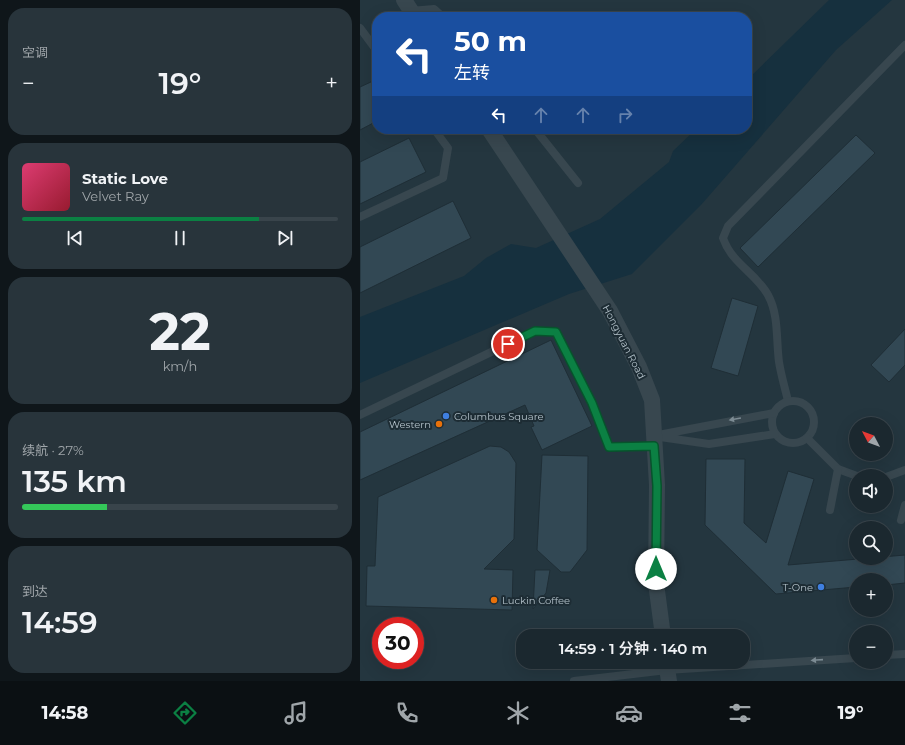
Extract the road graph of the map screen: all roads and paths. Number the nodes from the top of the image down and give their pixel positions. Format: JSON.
{"nodes":[{"id":1,"x":410,"y":9,"type":"edge"},
{"id":2,"x":437,"y":12,"type":"edge"},
{"id":3,"x":360,"y":28,"type":"edge"},
{"id":4,"x":372,"y":44,"type":"edge"},
{"id":5,"x":905,"y":45,"type":"edge"},
{"id":6,"x":438,"y":134,"type":"edge"},
{"id":7,"x":491,"y":134,"type":"edge"},
{"id":8,"x":539,"y":134,"type":"edge"},
{"id":9,"x":578,"y":183,"type":"dead end"},
{"id":10,"x":360,"y":217,"type":"edge"},
{"id":11,"x":788,"y":401,"type":"junction"},
{"id":12,"x":774,"y":413,"type":"junction"},
{"id":13,"x":360,"y":415,"type":"edge"},
{"id":14,"x":775,"y":434,"type":"junction"},
{"id":15,"x":807,"y":438,"type":"junction"},
{"id":16,"x":654,"y":441,"type":"junction"},
{"id":17,"x":838,"y":469,"type":"junction"},
{"id":18,"x":905,"y":470,"type":"edge"},
{"id":19,"x":849,"y":473,"type":"edge"},
{"id":20,"x":893,"y":474,"type":"edge"},
{"id":21,"x":905,"y":505,"type":"edge"},
{"id":22,"x":830,"y":510,"type":"dead end"},
{"id":23,"x":901,"y":520,"type":"dead end"},
{"id":24,"x":662,"y":629,"type":"edge"},
{"id":25,"x":905,"y":654,"type":"edge"},
{"id":26,"x":893,"y":655,"type":"edge"},
{"id":27,"x":849,"y":658,"type":"edge"},
{"id":28,"x":667,"y":671,"type":"edge"},
{"id":29,"x":574,"y":681,"type":"edge"}],
"edges":[{"from":1,"to":2,"type":"lane"},
{"from":3,"to":4,"type":"lane"},
{"from":5,"to":11,"type":"lane"},
{"from":6,"to":10,"type":"lane"},
{"from":7,"to":16,"type":"street","name":"Hongyuan Road"},
{"from":8,"to":9,"type":"lane"},
{"from":11,"to":12,"type":"lane"},
{"from":11,"to":15,"type":"lane"},
{"from":12,"to":14,"type":"lane"},
{"from":12,"to":16,"type":"lane","one_way":true},
{"from":13,"to":16,"type":"lane"},
{"from":14,"to":15,"type":"lane"},
{"from":14,"to":16,"type":"lane"},
{"from":15,"to":17,"type":"lane"},
{"from":16,"to":24,"type":"street","name":"Hongyuan Road"},
{"from":17,"to":19,"type":"lane"},
{"from":17,"to":22,"type":"lane"},
{"from":18,"to":20,"type":"lane"},
{"from":21,"to":23,"type":"lane"},
{"from":25,"to":26,"type":"lane"},
{"from":27,"to":28,"type":"lane","one_way":true},
{"from":28,"to":29,"type":"lane"}]}
